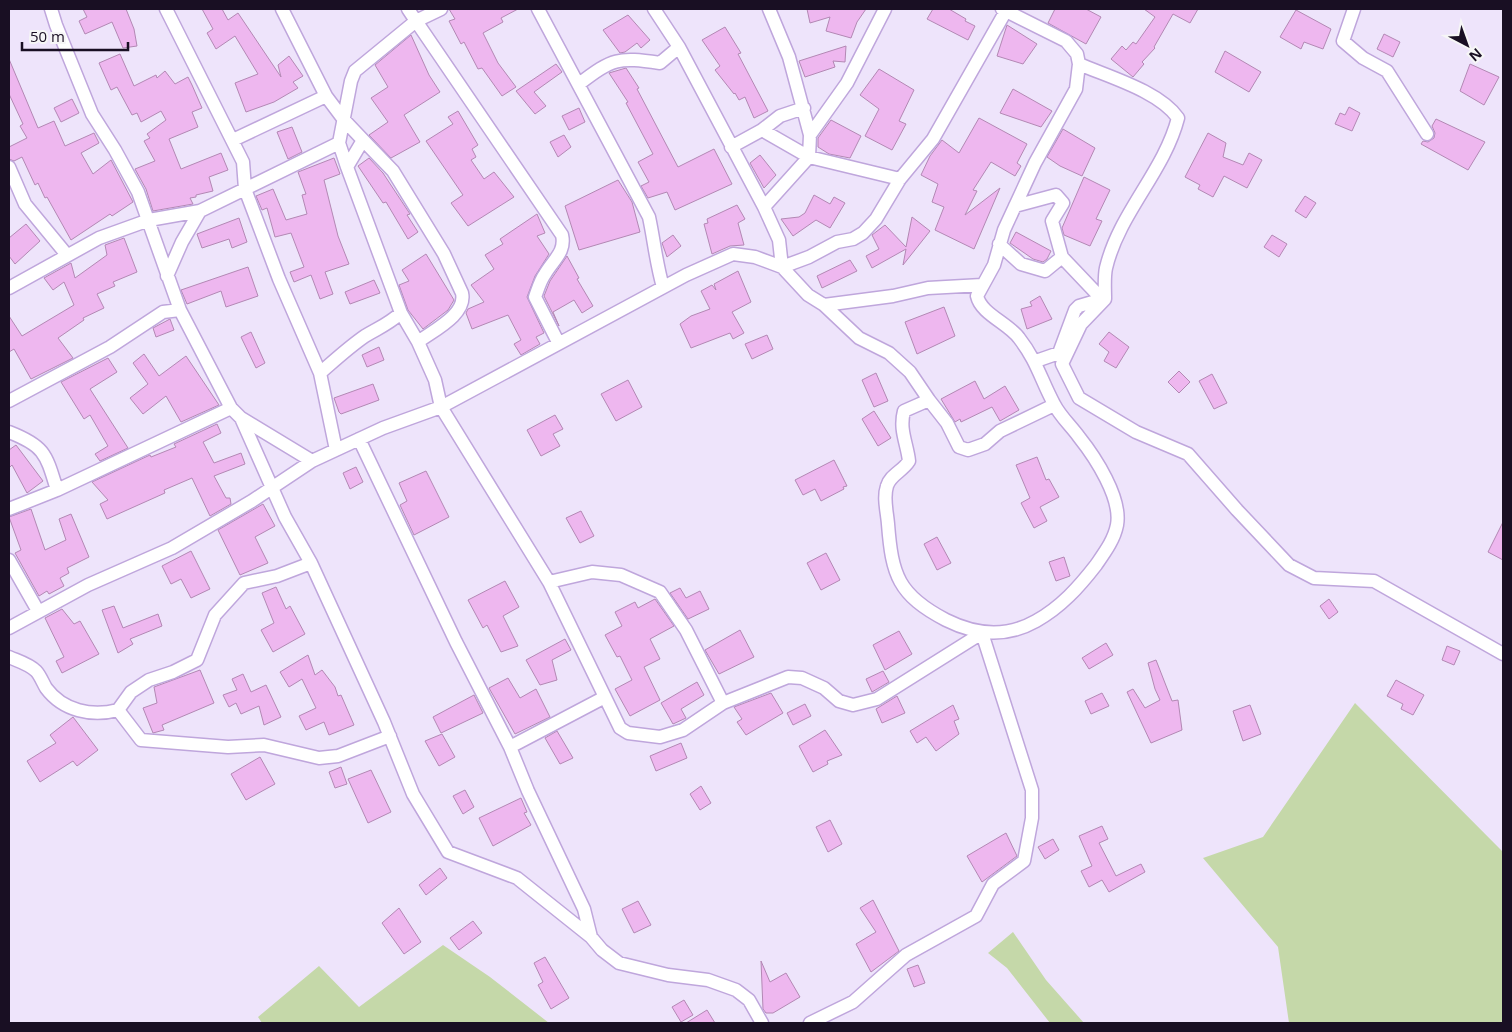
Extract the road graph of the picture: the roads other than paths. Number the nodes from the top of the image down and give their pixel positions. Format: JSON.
{"nodes":[{"id":1,"x":52,"y":9,"type":"edge"},
{"id":2,"x":166,"y":9,"type":"edge"},
{"id":3,"x":282,"y":9,"type":"edge"},
{"id":4,"x":408,"y":9,"type":"edge"},
{"id":5,"x":441,"y":9,"type":"edge"},
{"id":6,"x":538,"y":9,"type":"edge"},
{"id":7,"x":654,"y":9,"type":"edge"},
{"id":8,"x":769,"y":9,"type":"edge"},
{"id":9,"x":884,"y":9,"type":"edge"},
{"id":10,"x":1005,"y":9,"type":"edge"},
{"id":11,"x":1354,"y":9,"type":"edge"},
{"id":12,"x":416,"y":21,"type":"junction"},
{"id":13,"x":679,"y":47,"type":"junction"},
{"id":14,"x":1079,"y":64,"type":"junction"},
{"id":15,"x":579,"y":84,"type":"junction"},
{"id":16,"x":326,"y":96,"type":"junction"},
{"id":17,"x":804,"y":108,"type":"junction"},
{"id":18,"x":344,"y":120,"type":"junction"},
{"id":19,"x":762,"y":130,"type":"junction"},
{"id":20,"x":1427,"y":134,"type":"dead end"},
{"id":21,"x":810,"y":135,"type":"junction"},
{"id":22,"x":233,"y":140,"type":"junction"},
{"id":23,"x":363,"y":140,"type":"junction"},
{"id":24,"x":339,"y":143,"type":"junction"},
{"id":25,"x":731,"y":147,"type":"junction"},
{"id":26,"x":809,"y":157,"type":"junction"},
{"id":27,"x":9,"y":167,"type":"edge"},
{"id":28,"x":347,"y":167,"type":"junction"},
{"id":29,"x":900,"y":179,"type":"junction"},
{"id":30,"x":244,"y":189,"type":"junction"},
{"id":31,"x":1015,"y":206,"type":"junction"},
{"id":32,"x":764,"y":207,"type":"junction"},
{"id":33,"x":200,"y":211,"type":"junction"},
{"id":34,"x":149,"y":220,"type":"junction"},
{"id":35,"x":999,"y":244,"type":"junction"},
{"id":36,"x":67,"y":255,"type":"junction"},
{"id":37,"x":1062,"y":256,"type":"junction"},
{"id":38,"x":782,"y":267,"type":"junction"},
{"id":39,"x":167,"y":276,"type":"junction"},
{"id":40,"x":982,"y":285,"type":"junction"},
{"id":41,"x":662,"y":287,"type":"junction"},
{"id":42,"x":9,"y":288,"type":"edge"},
{"id":43,"x":824,"y":304,"type":"junction"},
{"id":44,"x":180,"y":310,"type":"junction"},
{"id":45,"x":401,"y":313,"type":"junction"},
{"id":46,"x":418,"y":342,"type":"junction"},
{"id":47,"x":558,"y":342,"type":"junction"},
{"id":48,"x":1036,"y":361,"type":"junction"},
{"id":49,"x":320,"y":373,"type":"junction"},
{"id":50,"x":928,"y":400,"type":"junction"},
{"id":51,"x":9,"y":401,"type":"edge"},
{"id":52,"x":1054,"y":405,"type":"junction"},
{"id":53,"x":441,"y":407,"type":"junction"},
{"id":54,"x":231,"y":408,"type":"junction"},
{"id":55,"x":241,"y":418,"type":"junction"},
{"id":56,"x":9,"y":432,"type":"edge"},
{"id":57,"x":359,"y":439,"type":"junction"},
{"id":58,"x":336,"y":450,"type":"junction"},
{"id":59,"x":312,"y":461,"type":"junction"},
{"id":60,"x":272,"y":487,"type":"junction"},
{"id":61,"x":57,"y":490,"type":"junction"},
{"id":62,"x":9,"y":509,"type":"edge"},
{"id":63,"x":9,"y":560,"type":"edge"},
{"id":64,"x":311,"y":563,"type":"junction"},
{"id":65,"x":549,"y":582,"type":"junction"},
{"id":66,"x":38,"y":611,"type":"junction"},
{"id":67,"x":9,"y":628,"type":"edge"},
{"id":68,"x":982,"y":633,"type":"junction"},
{"id":69,"x":1503,"y":654,"type":"edge"},
{"id":70,"x":9,"y":657,"type":"edge"},
{"id":71,"x":604,"y":697,"type":"junction"},
{"id":72,"x":723,"y":703,"type":"junction"},
{"id":73,"x":118,"y":710,"type":"junction"},
{"id":74,"x":390,"y":736,"type":"junction"},
{"id":75,"x":510,"y":747,"type":"junction"},
{"id":76,"x":590,"y":937,"type":"junction"},
{"id":77,"x":762,"y":1023,"type":"edge"},
{"id":78,"x":810,"y":1023,"type":"edge"}],
"edges":[{"from":1,"to":34,"type":"street"},
{"from":2,"to":22,"type":"street"},
{"from":3,"to":16,"type":"street"},
{"from":4,"to":12,"type":"street"},
{"from":5,"to":12,"type":"street"},
{"from":6,"to":15,"type":"street"},
{"from":7,"to":13,"type":"street"},
{"from":8,"to":17,"type":"street"},
{"from":9,"to":21,"type":"street"},
{"from":10,"to":14,"type":"street"},
{"from":10,"to":29,"type":"street"},
{"from":11,"to":20,"type":"street"},
{"from":12,"to":18,"type":"street"},
{"from":12,"to":47,"type":"street"},
{"from":13,"to":15,"type":"street"},
{"from":13,"to":25,"type":"street"},
{"from":14,"to":31,"type":"street"},
{"from":14,"to":69,"type":"street"},
{"from":15,"to":41,"type":"street"},
{"from":16,"to":18,"type":"street"},
{"from":16,"to":22,"type":"street"},
{"from":17,"to":19,"type":"street"},
{"from":17,"to":21,"type":"street"},
{"from":18,"to":23,"type":"street"},
{"from":18,"to":24,"type":"street"},
{"from":19,"to":25,"type":"street"},
{"from":19,"to":26,"type":"street"},
{"from":21,"to":26,"type":"street"},
{"from":22,"to":30,"type":"street"},
{"from":23,"to":28,"type":"street"},
{"from":23,"to":46,"type":"street"},
{"from":24,"to":28,"type":"street"},
{"from":24,"to":30,"type":"street"},
{"from":25,"to":32,"type":"street"},
{"from":26,"to":29,"type":"street"},
{"from":26,"to":32,"type":"street"},
{"from":27,"to":36,"type":"street"},
{"from":28,"to":45,"type":"street"},
{"from":29,"to":38,"type":"street"},
{"from":30,"to":33,"type":"street"},
{"from":30,"to":49,"type":"street"},
{"from":31,"to":35,"type":"street"},
{"from":31,"to":37,"type":"street"},
{"from":32,"to":38,"type":"street"},
{"from":33,"to":34,"type":"street"},
{"from":33,"to":39,"type":"street"},
{"from":34,"to":36,"type":"street"},
{"from":34,"to":39,"type":"street"},
{"from":35,"to":37,"type":"street"},
{"from":35,"to":40,"type":"street"},
{"from":36,"to":42,"type":"street"},
{"from":37,"to":48,"type":"street"},
{"from":38,"to":41,"type":"street"},
{"from":38,"to":43,"type":"street"},
{"from":39,"to":44,"type":"street"},
{"from":40,"to":43,"type":"street"},
{"from":40,"to":48,"type":"street"},
{"from":41,"to":47,"type":"street"},
{"from":43,"to":50,"type":"street"},
{"from":44,"to":51,"type":"street"},
{"from":44,"to":54,"type":"street"},
{"from":45,"to":46,"type":"street"},
{"from":45,"to":49,"type":"street"},
{"from":46,"to":53,"type":"street"},
{"from":47,"to":53,"type":"street"},
{"from":48,"to":52,"type":"street"},
{"from":49,"to":58,"type":"street"},
{"from":50,"to":52,"type":"street"},
{"from":50,"to":68,"type":"street"},
{"from":52,"to":68,"type":"street"},
{"from":53,"to":57,"type":"street"},
{"from":53,"to":65,"type":"street"},
{"from":54,"to":55,"type":"street"},
{"from":54,"to":61,"type":"street"},
{"from":55,"to":59,"type":"street"},
{"from":55,"to":60,"type":"street"},
{"from":56,"to":61,"type":"street"},
{"from":57,"to":58,"type":"street"},
{"from":57,"to":75,"type":"street"},
{"from":58,"to":59,"type":"street"},
{"from":59,"to":60,"type":"street"},
{"from":60,"to":64,"type":"street"},
{"from":60,"to":66,"type":"street"},
{"from":61,"to":62,"type":"street"},
{"from":63,"to":66,"type":"street"},
{"from":64,"to":73,"type":"street"},
{"from":64,"to":74,"type":"street"},
{"from":65,"to":71,"type":"street"},
{"from":65,"to":72,"type":"street"},
{"from":66,"to":67,"type":"street"},
{"from":68,"to":72,"type":"street"},
{"from":68,"to":78,"type":"street"},
{"from":70,"to":73,"type":"street"},
{"from":71,"to":72,"type":"street"},
{"from":71,"to":75,"type":"street"},
{"from":73,"to":74,"type":"street"},
{"from":74,"to":76,"type":"street"},
{"from":75,"to":76,"type":"street"},
{"from":76,"to":77,"type":"street"}]}
